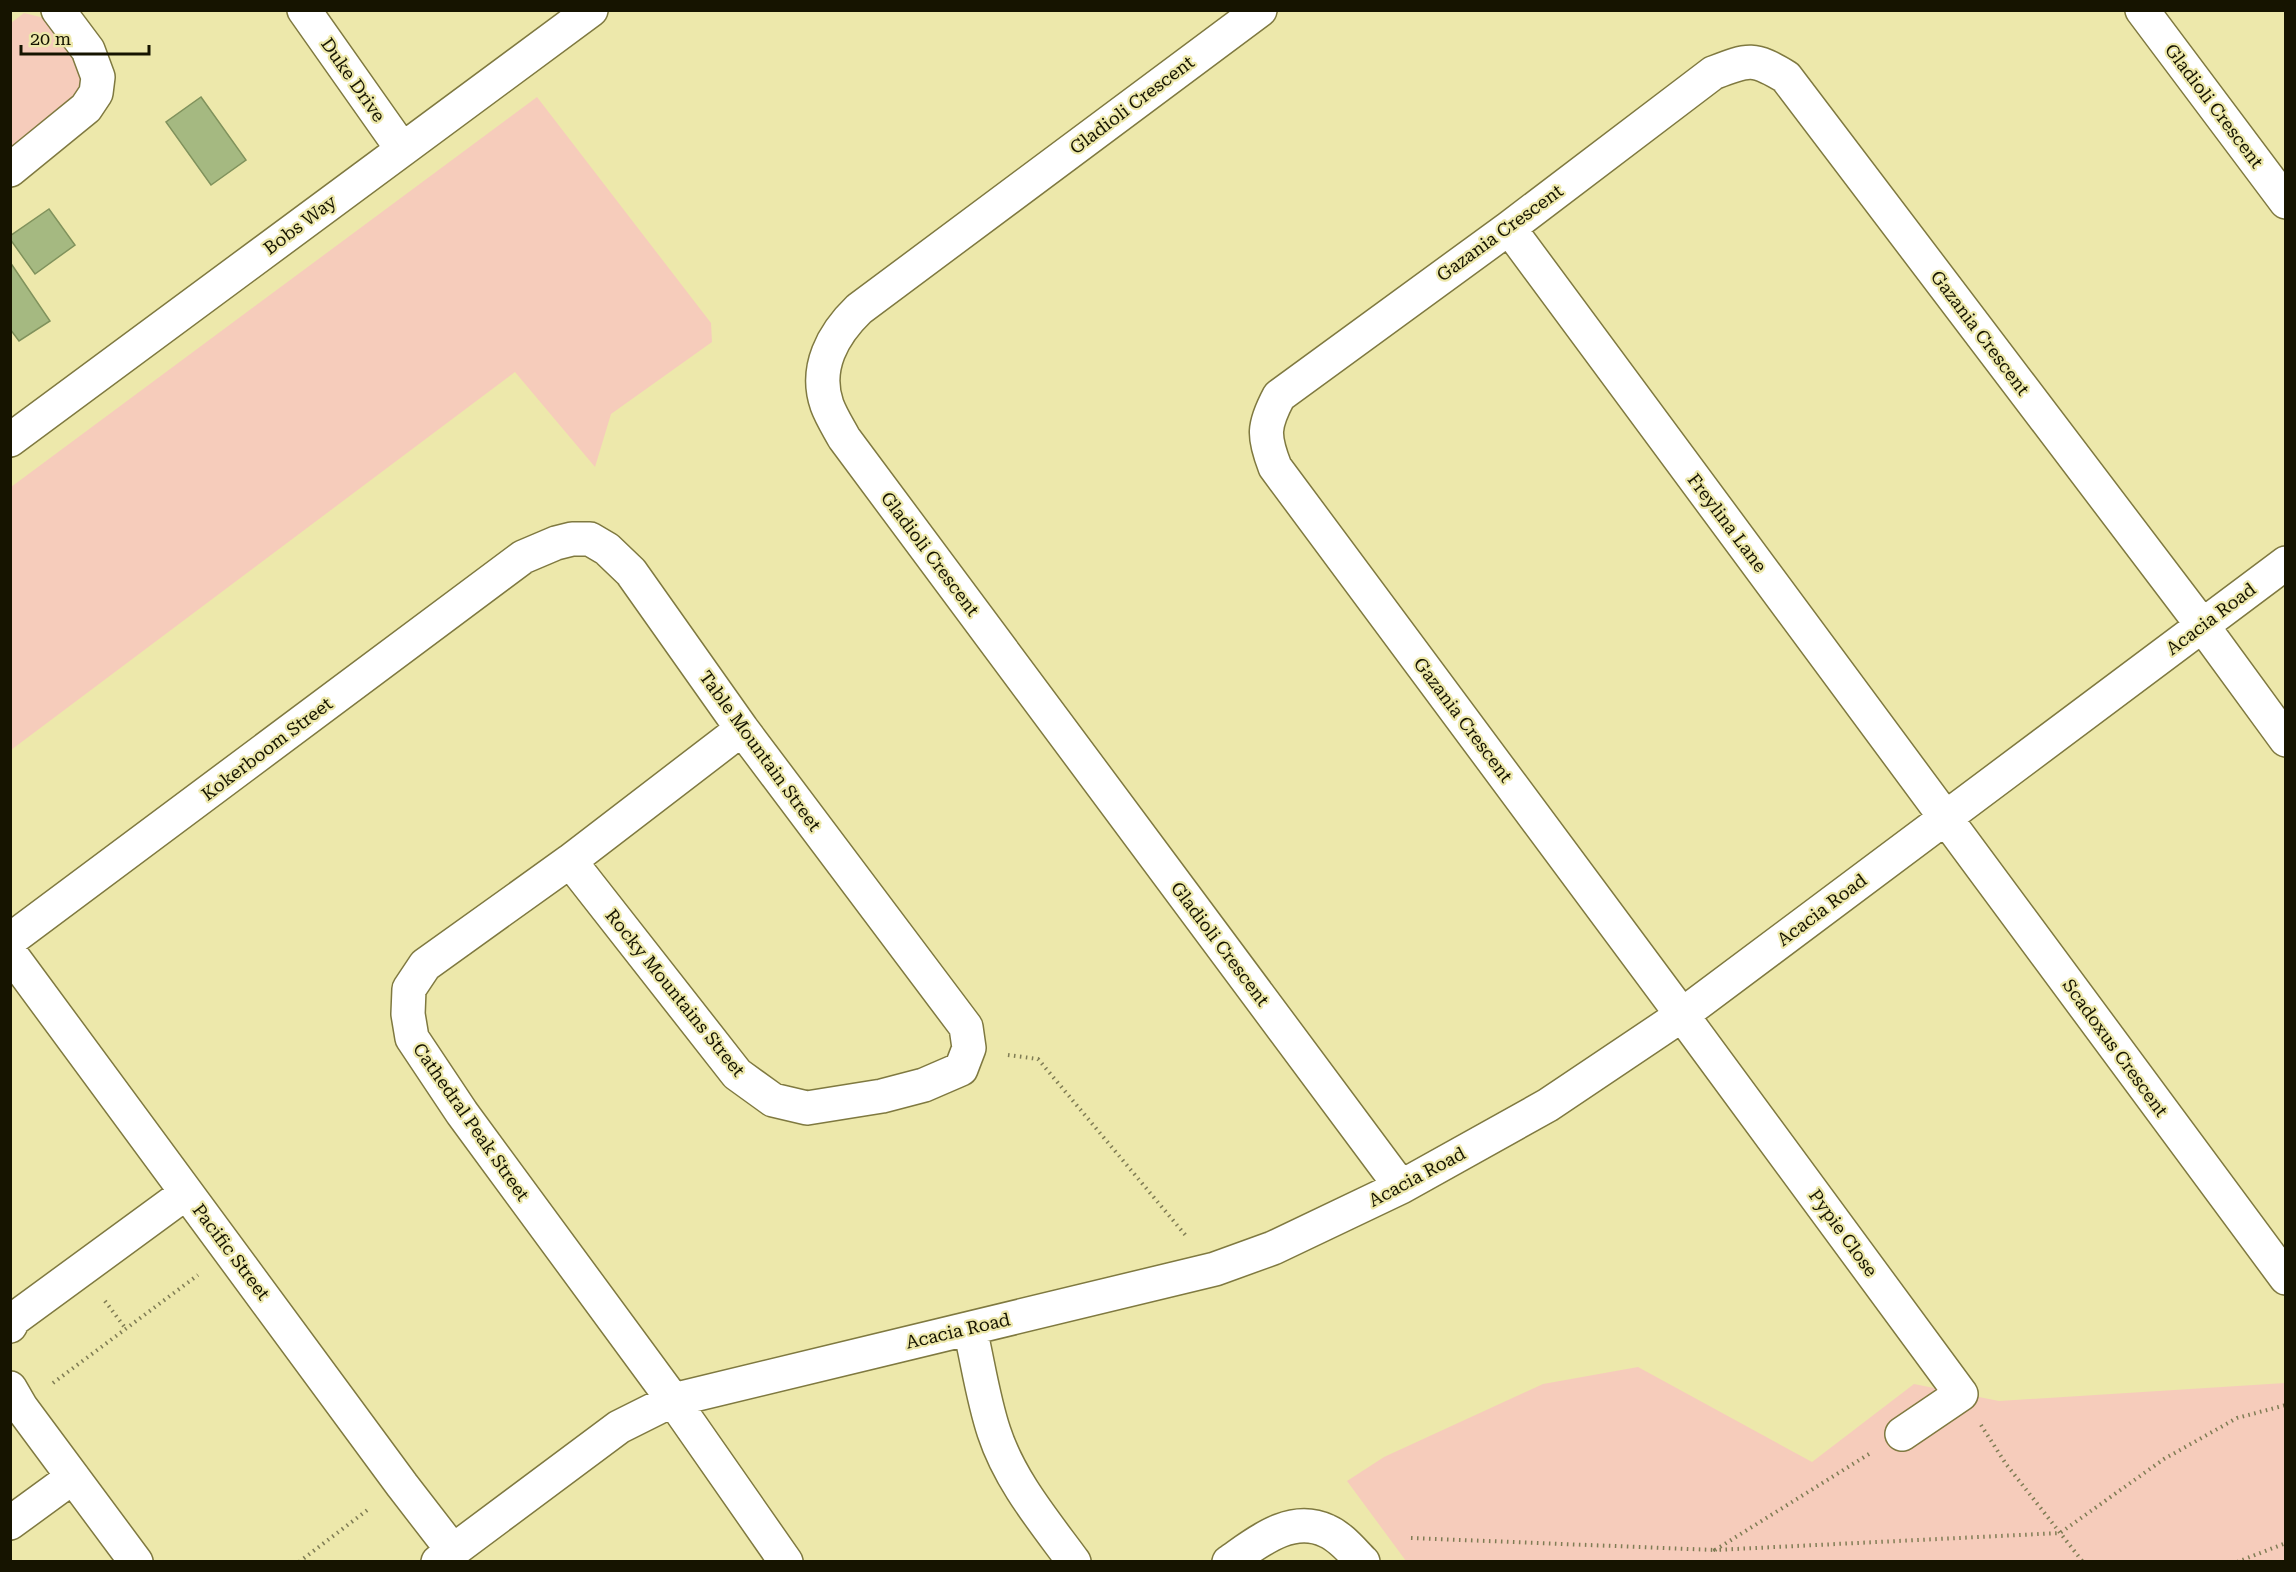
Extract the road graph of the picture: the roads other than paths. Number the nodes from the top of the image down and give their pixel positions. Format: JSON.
{"nodes":[{"id":1,"x":58,"y":10,"type":"edge"},
{"id":2,"x":304,"y":10,"type":"edge"},
{"id":3,"x":591,"y":10,"type":"edge"},
{"id":4,"x":1260,"y":10,"type":"edge"},
{"id":5,"x":2142,"y":10,"type":"edge"},
{"id":6,"x":402,"y":149,"type":"junction"},
{"id":7,"x":10,"y":170,"type":"edge"},
{"id":8,"x":2286,"y":202,"type":"edge"},
{"id":9,"x":1509,"y":228,"type":"junction"},
{"id":10,"x":10,"y":440,"type":"edge"},
{"id":11,"x":523,"y":557,"type":"joint"},
{"id":12,"x":2286,"y":563,"type":"edge"},
{"id":13,"x":2202,"y":626,"type":"junction"},
{"id":14,"x":742,"y":729,"type":"junction"},
{"id":15,"x":2286,"y":740,"type":"edge"},
{"id":16,"x":1946,"y":818,"type":"junction"},
{"id":17,"x":570,"y":861,"type":"junction"},
{"id":18,"x":10,"y":940,"type":"edge"},
{"id":19,"x":10,"y":953,"type":"edge"},
{"id":20,"x":1682,"y":1015,"type":"junction"},
{"id":21,"x":968,"y":1038,"type":"joint"},
{"id":22,"x":1401,"y":1188,"type":"junction"},
{"id":23,"x":186,"y":1193,"type":"junction"},
{"id":24,"x":2286,"y":1278,"type":"edge"},
{"id":25,"x":10,"y":1326,"type":"edge"},
{"id":26,"x":970,"y":1329,"type":"junction"},
{"id":27,"x":16,"y":1397,"type":"edge"},
{"id":28,"x":673,"y":1400,"type":"junction"},
{"id":29,"x":1902,"y":1434,"type":"road end"},
{"id":30,"x":73,"y":1477,"type":"junction"},
{"id":31,"x":10,"y":1523,"type":"edge"},
{"id":32,"x":1242,"y":1553,"type":"edge"},
{"id":33,"x":445,"y":1556,"type":"edge"},
{"id":34,"x":136,"y":1562,"type":"edge"},
{"id":35,"x":786,"y":1562,"type":"edge"},
{"id":36,"x":1074,"y":1562,"type":"edge"},
{"id":37,"x":1363,"y":1562,"type":"edge"}],
"edges":[{"from":1,"to":7,"type":"street"},
{"from":2,"to":6,"type":"street","name":"Duke Drive"},
{"from":3,"to":6,"type":"street","name":"Bobs Way"},
{"from":4,"to":22,"type":"street","name":"Gladioli Crescent"},
{"from":5,"to":8,"type":"street","name":"Gladioli Crescent"},
{"from":6,"to":10,"type":"street","name":"Bobs Way"},
{"from":9,"to":13,"type":"street","name":"Gazania Crescent"},
{"from":9,"to":16,"type":"street","name":"Freylina Lane"},
{"from":9,"to":20,"type":"street","name":"Gazania Crescent"},
{"from":11,"to":14,"type":"street","name":"Table Mountain Street"},
{"from":11,"to":18,"type":"street","name":"Kokerboom Street"},
{"from":12,"to":13,"type":"street","name":"Acacia Road"},
{"from":13,"to":15,"type":"street"},
{"from":13,"to":16,"type":"street","name":"Acacia Road"},
{"from":14,"to":17,"type":"street","name":"Cathedral Peak Street"},
{"from":14,"to":21,"type":"street","name":"Table Mountain Street"},
{"from":16,"to":20,"type":"street","name":"Acacia Road"},
{"from":16,"to":24,"type":"street","name":"Scadoxus Crescent"},
{"from":17,"to":21,"type":"street","name":"Rocky Mountains Street"},
{"from":17,"to":28,"type":"street","name":"Cathedral Peak Street"},
{"from":19,"to":23,"type":"street","name":"Pacific Street"},
{"from":20,"to":22,"type":"street","name":"Acacia Road"},
{"from":20,"to":29,"type":"street","name":"Pypie Close"},
{"from":22,"to":26,"type":"street","name":"Acacia Road"},
{"from":23,"to":25,"type":"street"},
{"from":23,"to":33,"type":"street","name":"Pacific Street"},
{"from":26,"to":28,"type":"street","name":"Acacia Road"},
{"from":26,"to":36,"type":"street"},
{"from":27,"to":30,"type":"street"},
{"from":28,"to":33,"type":"street","name":"Acacia Road"},
{"from":28,"to":35,"type":"street","name":"Cathedral Peak Street"},
{"from":30,"to":31,"type":"street"},
{"from":30,"to":34,"type":"street"},
{"from":32,"to":37,"type":"street"}]}
